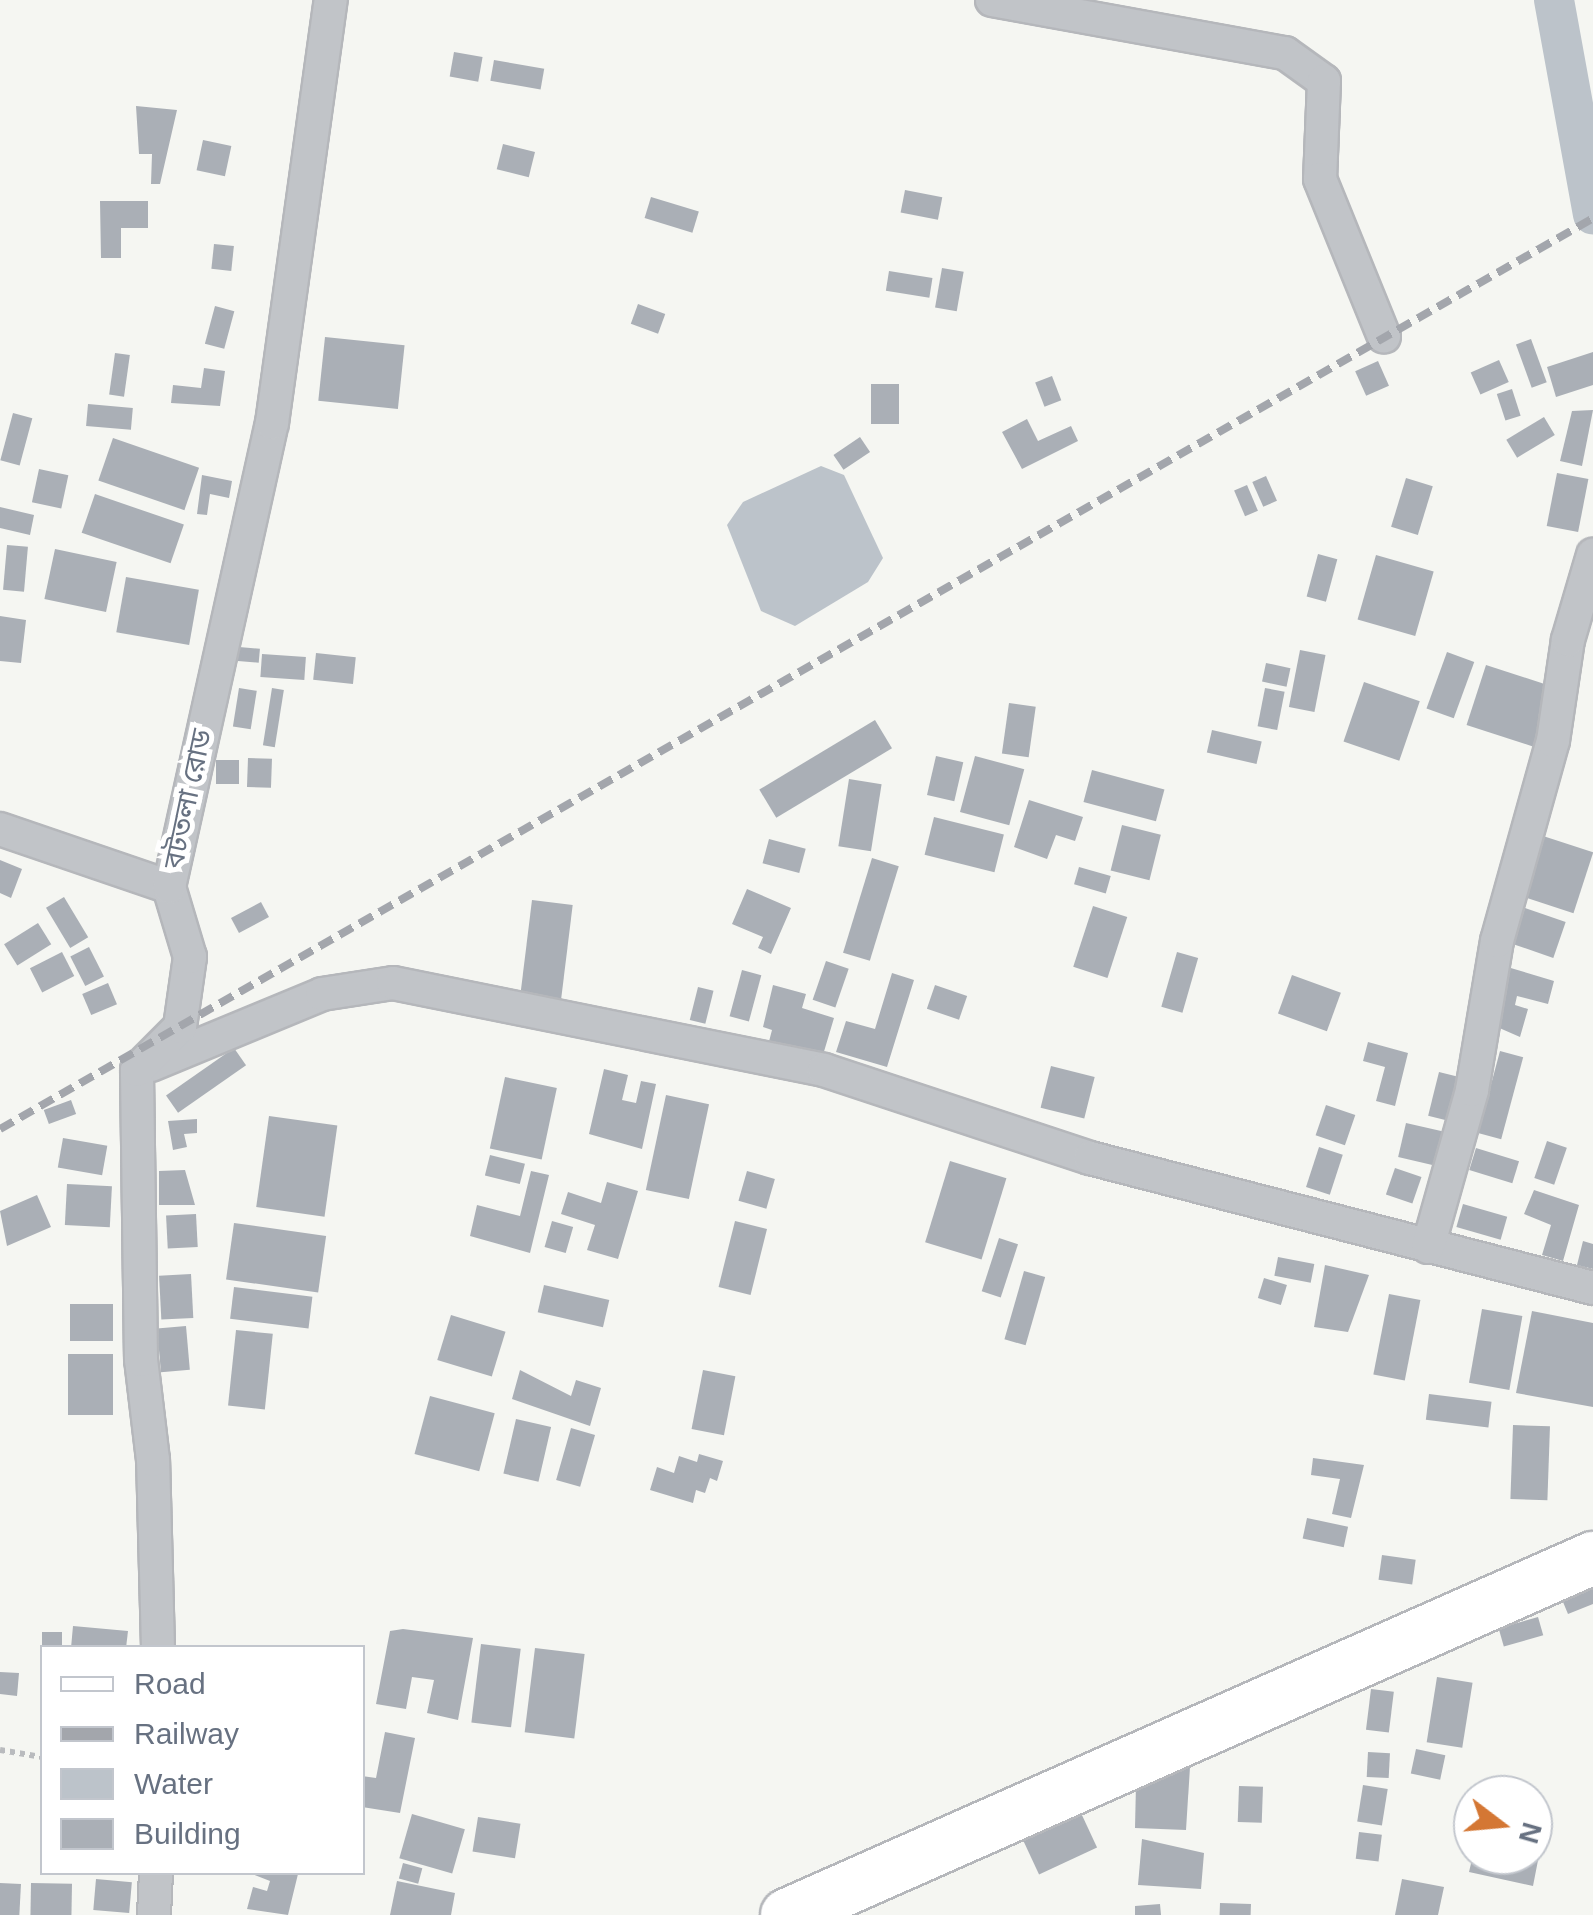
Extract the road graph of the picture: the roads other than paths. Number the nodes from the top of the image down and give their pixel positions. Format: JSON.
{"nodes":[{"id":1,"x":331,"y":0,"type":"edge"},
{"id":2,"x":992,"y":0,"type":"edge"},
{"id":3,"x":1090,"y":8,"type":"edge"},
{"id":4,"x":1384,"y":337,"type":"dead end"},
{"id":5,"x":1593,"y":555,"type":"edge"},
{"id":6,"x":0,"y":829,"type":"edge"},
{"id":7,"x":169,"y":887,"type":"junction"},
{"id":8,"x":137,"y":1070,"type":"junction"},
{"id":9,"x":1428,"y":1247,"type":"junction"},
{"id":10,"x":1593,"y":1288,"type":"edge"},
{"id":11,"x":1593,"y":1558,"type":"edge"},
{"id":12,"x":158,"y":1645,"type":"edge"},
{"id":13,"x":156,"y":1875,"type":"edge"},
{"id":14,"x":154,"y":1915,"type":"edge"},
{"id":15,"x":787,"y":1915,"type":"edge"}],
"edges":[{"from":1,"to":7,"type":"street","name":"বটতলা রোড"},
{"from":2,"to":3,"type":"street"},
{"from":3,"to":4,"type":"street"},
{"from":5,"to":9,"type":"street"},
{"from":6,"to":7,"type":"street"},
{"from":7,"to":8,"type":"street","name":"বটতলা রোড"},
{"from":8,"to":9,"type":"street"},
{"from":8,"to":12,"type":"street"},
{"from":9,"to":10,"type":"street"},
{"from":11,"to":15,"type":"main road"},
{"from":13,"to":14,"type":"street"}]}
